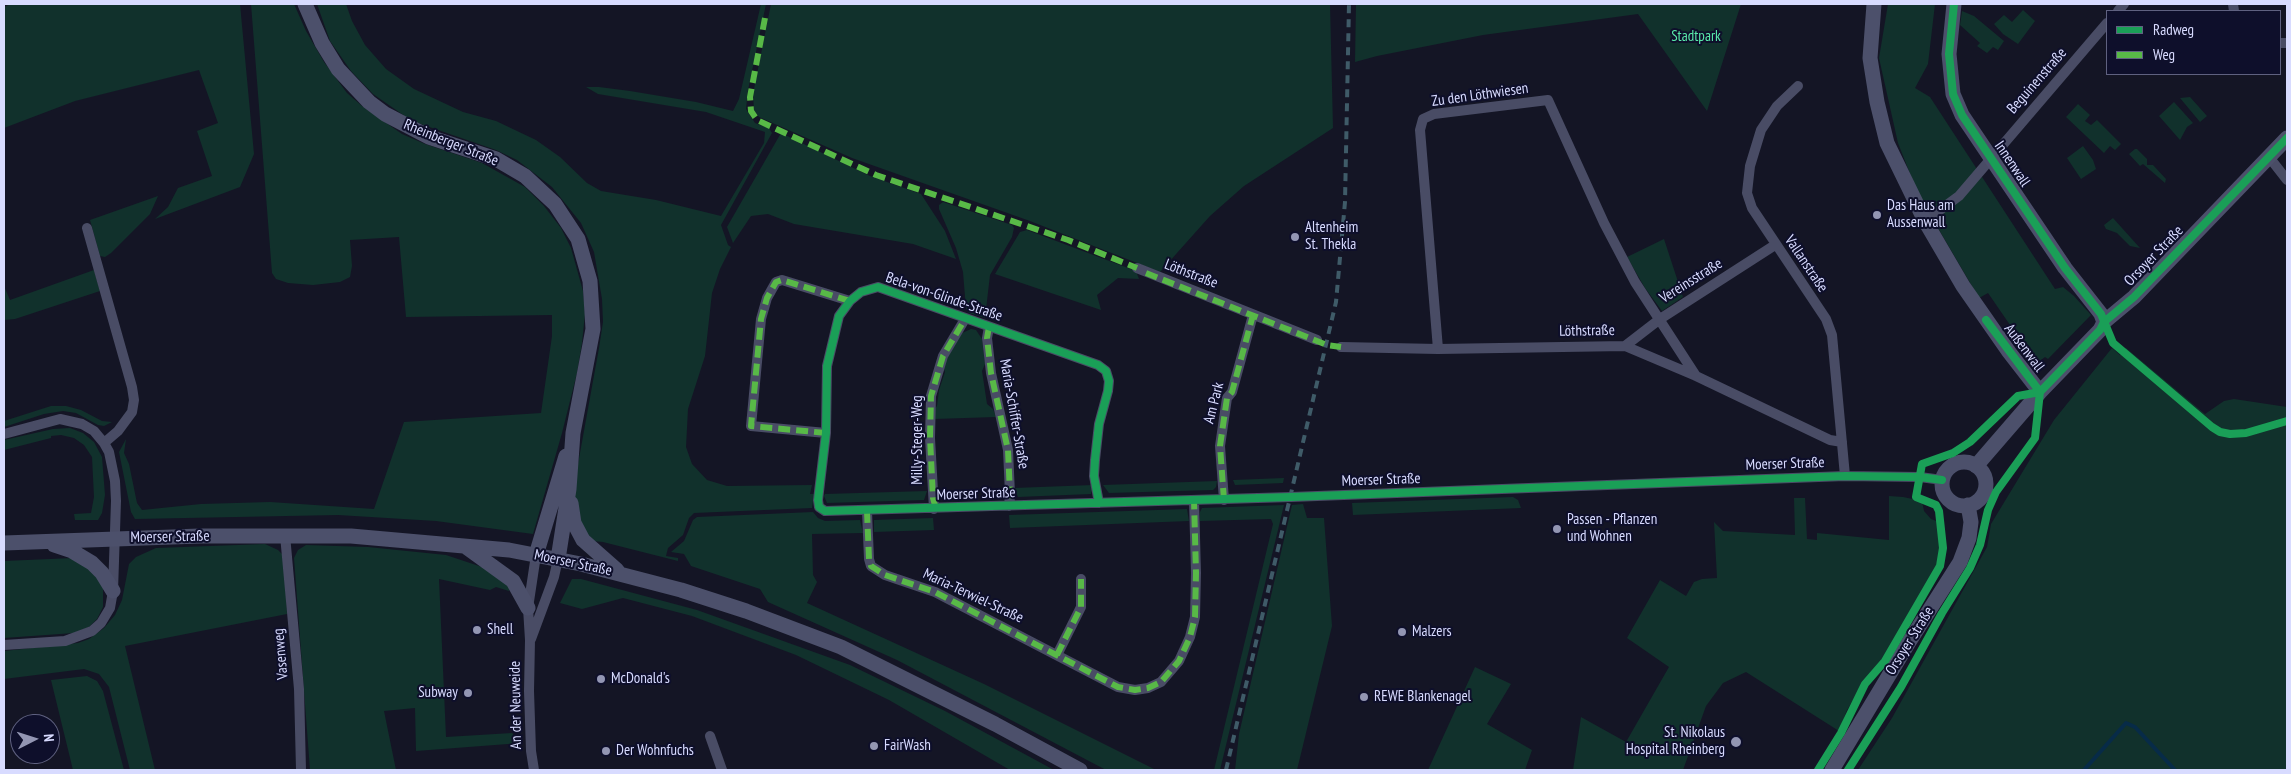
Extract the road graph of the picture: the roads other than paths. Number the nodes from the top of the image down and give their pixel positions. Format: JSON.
{"nodes":[{"id":1,"x":305,"y":4,"type":"edge"},
{"id":2,"x":1874,"y":4,"type":"edge"},
{"id":3,"x":1954,"y":4,"type":"edge"},
{"id":4,"x":2106,"y":24,"type":"edge"},
{"id":5,"x":1798,"y":86,"type":"dead end"},
{"id":6,"x":2287,"y":138,"type":"edge"},
{"id":7,"x":1991,"y":157,"type":"junction"},
{"id":8,"x":2269,"y":157,"type":"junction"},
{"id":9,"x":2287,"y":180,"type":"edge"},
{"id":10,"x":1925,"y":221,"type":"junction"},
{"id":11,"x":88,"y":228,"type":"dead end"},
{"id":12,"x":1775,"y":246,"type":"junction"},
{"id":13,"x":1137,"y":268,"type":"dead end"},
{"id":14,"x":850,"y":301,"type":"junction"},
{"id":15,"x":1253,"y":315,"type":"junction"},
{"id":16,"x":965,"y":319,"type":"junction"},
{"id":17,"x":1660,"y":319,"type":"junction"},
{"id":18,"x":2104,"y":322,"type":"junction"},
{"id":19,"x":989,"y":327,"type":"junction"},
{"id":20,"x":1317,"y":340,"type":"dead end"},
{"id":21,"x":1625,"y":346,"type":"junction"},
{"id":22,"x":1341,"y":347,"type":"dead end"},
{"id":23,"x":1438,"y":348,"type":"junction"},
{"id":24,"x":1696,"y":376,"type":"junction"},
{"id":25,"x":2040,"y":392,"type":"junction"},
{"id":26,"x":573,"y":433,"type":"junction"},
{"id":27,"x":826,"y":433,"type":"junction"},
{"id":28,"x":4,"y":434,"type":"edge"},
{"id":29,"x":1842,"y":442,"type":"junction"},
{"id":30,"x":104,"y":443,"type":"junction"},
{"id":31,"x":1976,"y":466,"type":"junction"},
{"id":32,"x":1845,"y":476,"type":"junction"},
{"id":33,"x":1942,"y":480,"type":"junction"},
{"id":34,"x":569,"y":490,"type":"junction"},
{"id":35,"x":1194,"y":500,"type":"junction"},
{"id":36,"x":1224,"y":500,"type":"junction"},
{"id":37,"x":1099,"y":503,"type":"junction"},
{"id":38,"x":1009,"y":506,"type":"junction"},
{"id":39,"x":1968,"y":506,"type":"junction"},
{"id":40,"x":934,"y":510,"type":"junction"},
{"id":41,"x":867,"y":511,"type":"junction"},
{"id":42,"x":285,"y":535,"type":"junction"},
{"id":43,"x":115,"y":538,"type":"junction"},
{"id":44,"x":40,"y":541,"type":"junction"},
{"id":45,"x":4,"y":543,"type":"edge"},
{"id":46,"x":465,"y":546,"type":"junction"},
{"id":47,"x":536,"y":555,"type":"junction"},
{"id":48,"x":558,"y":559,"type":"junction"},
{"id":49,"x":620,"y":573,"type":"junction"},
{"id":50,"x":1081,"y":579,"type":"dead end"},
{"id":51,"x":113,"y":590,"type":"junction"},
{"id":52,"x":528,"y":608,"type":"junction"},
{"id":53,"x":530,"y":640,"type":"junction"},
{"id":54,"x":4,"y":645,"type":"edge"},
{"id":55,"x":1056,"y":654,"type":"junction"},
{"id":56,"x":710,"y":736,"type":"dead end"},
{"id":57,"x":301,"y":770,"type":"edge"},
{"id":58,"x":534,"y":770,"type":"edge"},
{"id":59,"x":722,"y":770,"type":"edge"},
{"id":60,"x":1080,"y":770,"type":"edge"},
{"id":61,"x":1832,"y":770,"type":"edge"}],
"edges":[{"from":1,"to":26,"type":"main road","name":"Rheinberger Straße"},
{"from":2,"to":10,"type":"main road","name":"Außenwall"},
{"from":3,"to":7,"type":"main road","name":"Innenwall"},
{"from":4,"to":7,"type":"street","name":"Beguinenstraße"},
{"from":5,"to":12,"type":"street","name":"Vallanstraße"},
{"from":6,"to":8,"type":"main road","name":"Orsoyer Straße"},
{"from":7,"to":10,"type":"street","name":"Beguinenstraße"},
{"from":7,"to":18,"type":"main road","name":"Innenwall"},
{"from":8,"to":9,"type":"street"},
{"from":8,"to":18,"type":"main road","name":"Orsoyer Straße"},
{"from":10,"to":25,"type":"main road","name":"Außenwall"},
{"from":11,"to":30,"type":"street"},
{"from":12,"to":17,"type":"street","name":"Vereinsstraße"},
{"from":12,"to":29,"type":"street","name":"Vallanstraße"},
{"from":13,"to":15,"type":"street","name":"Löthstraße"},
{"from":14,"to":16,"type":"street","name":"Bela-von-Glinde-Straße"},
{"from":14,"to":27,"type":"street"},
{"from":14,"to":27,"type":"street"},
{"from":15,"to":20,"type":"street","name":"Löthstraße"},
{"from":15,"to":36,"type":"street","name":"Am Park"},
{"from":16,"to":19,"type":"street","name":"Bela-von-Glinde-Straße"},
{"from":16,"to":40,"type":"street","name":"Milly-Steger-Weg"},
{"from":17,"to":21,"type":"street","name":"Vereinsstraße"},
{"from":17,"to":23,"type":"street","name":"Zu den Löthwiesen"},
{"from":17,"to":24,"type":"street","name":"Zu den Löthwiesen"},
{"from":18,"to":25,"type":"main road","name":"Orsoyer Straße"},
{"from":19,"to":37,"type":"street","name":"Bela-von-Glinde-Straße"},
{"from":19,"to":38,"type":"street","name":"Maria-Schiffer-Straße"},
{"from":21,"to":23,"type":"street","name":"Löthstraße"},
{"from":21,"to":24,"type":"street","name":"Löthstraße"},
{"from":22,"to":23,"type":"street","name":"Löthstraße"},
{"from":24,"to":29,"type":"street","name":"Löthstraße"},
{"from":25,"to":31,"type":"main road","name":"Orsoyer Straße"},
{"from":26,"to":34,"type":"main road","name":"Rheinberger Straße"},
{"from":26,"to":47,"type":"main road","name":"Rheinberger Straße"},
{"from":27,"to":41,"type":"street","name":"Moerser Straße"},
{"from":28,"to":30,"type":"street","name":"Moerser Straße"},
{"from":29,"to":32,"type":"street","name":"Vallanstraße"},
{"from":30,"to":43,"type":"street","name":"Moerser Straße"},
{"from":31,"to":33,"type":"main road"},
{"from":31,"to":39,"type":"main road"},
{"from":32,"to":33,"type":"street","name":"Moerser Straße"},
{"from":32,"to":36,"type":"street","name":"Moerser Straße"},
{"from":33,"to":39,"type":"main road"},
{"from":34,"to":48,"type":"main road","name":"Rheinberger Straße"},
{"from":34,"to":49,"type":"main road"},
{"from":35,"to":36,"type":"street","name":"Moerser Straße"},
{"from":35,"to":37,"type":"street","name":"Moerser Straße"},
{"from":35,"to":55,"type":"street","name":"Maria-Terwiel-Straße"},
{"from":37,"to":38,"type":"street","name":"Moerser Straße"},
{"from":38,"to":40,"type":"street","name":"Moerser Straße"},
{"from":39,"to":61,"type":"main road","name":"Orsoyer Straße"},
{"from":40,"to":41,"type":"street","name":"Moerser Straße"},
{"from":41,"to":55,"type":"street","name":"Maria-Terwiel-Straße"},
{"from":42,"to":43,"type":"main road","name":"Moerser Straße"},
{"from":42,"to":46,"type":"main road","name":"Moerser Straße"},
{"from":42,"to":57,"type":"street","name":"Vasenweg"},
{"from":43,"to":44,"type":"main road","name":"Moerser Straße"},
{"from":43,"to":51,"type":"street","name":"Moerser Straße"},
{"from":44,"to":45,"type":"main road","name":"Moerser Straße"},
{"from":44,"to":51,"type":"main road"},
{"from":46,"to":47,"type":"main road","name":"Moerser Straße"},
{"from":46,"to":52,"type":"main road"},
{"from":47,"to":48,"type":"main road","name":"Moerser Straße"},
{"from":47,"to":52,"type":"street","name":"An der Neuweide"},
{"from":48,"to":49,"type":"main road","name":"Moerser Straße"},
{"from":48,"to":53,"type":"street","name":"An der Neuweide"},
{"from":49,"to":60,"type":"main road","name":"Moerser Straße"},
{"from":50,"to":55,"type":"street"},
{"from":51,"to":54,"type":"street","name":"Moerser Straße"},
{"from":52,"to":53,"type":"street","name":"An der Neuweide"},
{"from":53,"to":58,"type":"street","name":"An der Neuweide"},
{"from":56,"to":59,"type":"street"}]}
